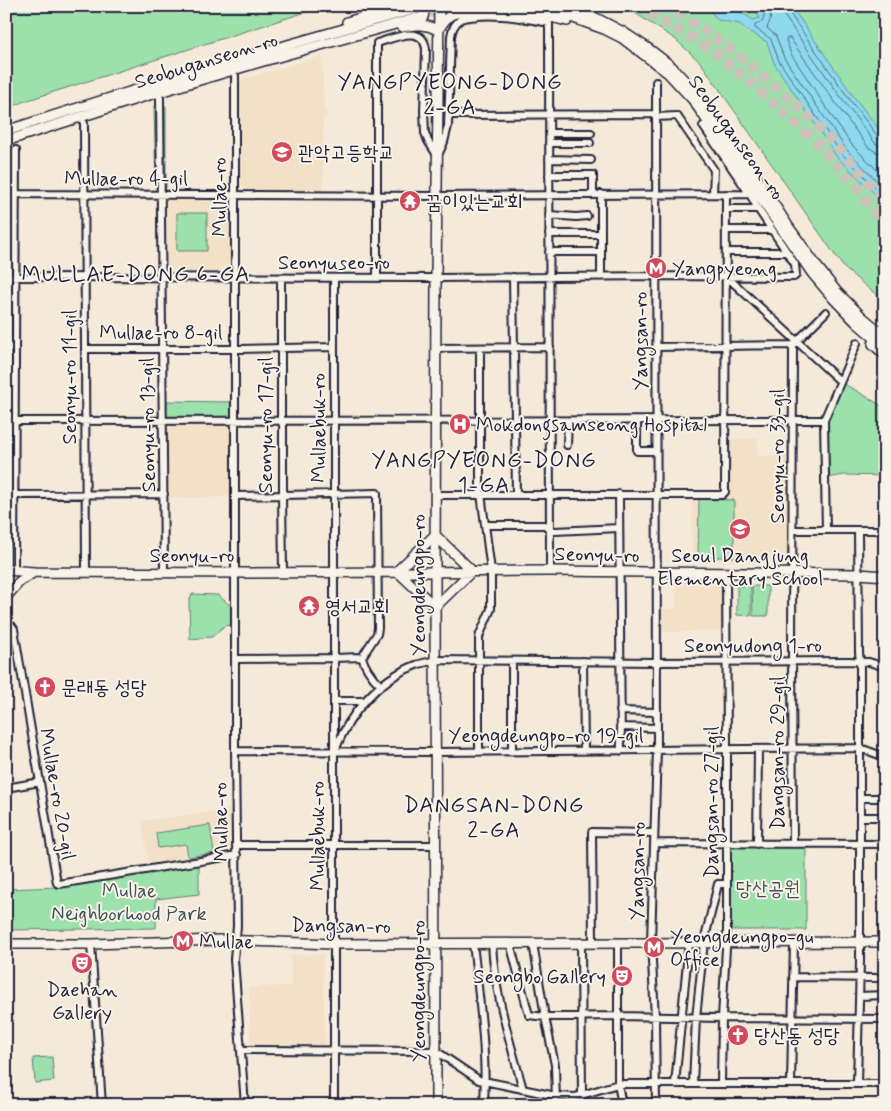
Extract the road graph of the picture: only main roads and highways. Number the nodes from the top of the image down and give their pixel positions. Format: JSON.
{"nodes":[{"id":1,"x":400,"y":6,"type":"edge"},
{"id":2,"x":439,"y":6,"type":"edge"},
{"id":3,"x":520,"y":6,"type":"edge"},
{"id":4,"x":561,"y":6,"type":"edge"},
{"id":5,"x":579,"y":6,"type":"edge"},
{"id":6,"x":462,"y":8,"type":"edge"},
{"id":7,"x":416,"y":14,"type":"edge"},
{"id":8,"x":438,"y":30,"type":"junction"},
{"id":9,"x":623,"y":35,"type":"junction"},
{"id":10,"x":258,"y":57,"type":"junction"},
{"id":11,"x":51,"y":127,"type":"junction"},
{"id":12,"x":6,"y":129,"type":"edge"},
{"id":13,"x":6,"y":141,"type":"edge"},
{"id":14,"x":6,"y":145,"type":"edge"},
{"id":15,"x":856,"y":322,"type":"junction"},
{"id":16,"x":885,"y":336,"type":"edge"},
{"id":17,"x":885,"y":347,"type":"edge"},
{"id":18,"x":885,"y":355,"type":"edge"},
{"id":19,"x":435,"y":536,"type":"junction"},
{"id":20,"x":10,"y":571,"type":"edge"},
{"id":21,"x":435,"y":571,"type":"junction"},
{"id":22,"x":472,"y":571,"type":"junction"},
{"id":23,"x":34,"y":572,"type":"junction"},
{"id":24,"x":397,"y":572,"type":"junction"},
{"id":25,"x":885,"y":576,"type":"edge"},
{"id":26,"x":6,"y":595,"type":"edge"},
{"id":27,"x":435,"y":607,"type":"junction"},
{"id":28,"x":885,"y":942,"type":"edge"},
{"id":29,"x":436,"y":943,"type":"junction"},
{"id":30,"x":6,"y":944,"type":"edge"},
{"id":31,"x":436,"y":1105,"type":"edge"}],
"edges":[{"from":1,"to":10,"type":"main road"},
{"from":2,"to":8,"type":"main road","name":"Yeongdeungpo-ro"},
{"from":3,"to":9,"type":"main road","name":"Seobuganseon-ro"},
{"from":4,"to":9,"type":"main road","name":"Seobuganseon-ro"},
{"from":5,"to":9,"type":"main road"},
{"from":6,"to":8,"type":"main road"},
{"from":6,"to":9,"type":"main road"},
{"from":7,"to":8,"type":"main road"},
{"from":7,"to":10,"type":"main road","name":"Seobuganseon-ro"},
{"from":7,"to":10,"type":"main road"},
{"from":8,"to":19,"type":"main road","name":"Yeongdeungpo-ro"},
{"from":9,"to":15,"type":"main road","name":"Seobuganseon-ro"},
{"from":9,"to":16,"type":"main road","name":"Seobuganseon-ro"},
{"from":10,"to":11,"type":"main road","name":"Seobuganseon-ro"},
{"from":10,"to":12,"type":"main road","name":"Seobuganseon-ro"},
{"from":11,"to":13,"type":"main road","name":"Seobuganseon-ro"},
{"from":11,"to":14,"type":"main road"},
{"from":15,"to":17,"type":"main road","name":"Seobuganseon-ro"},
{"from":15,"to":18,"type":"main road"},
{"from":19,"to":21,"type":"main road","name":"Yeongdeungpo-ro"},
{"from":19,"to":22,"type":"main road"},
{"from":19,"to":24,"type":"main road"},
{"from":20,"to":23,"type":"main road","name":"Seonyu-ro"},
{"from":20,"to":26,"type":"main road"},
{"from":21,"to":22,"type":"main road","name":"Seonyu-ro"},
{"from":21,"to":24,"type":"main road","name":"Seonyu-ro"},
{"from":21,"to":27,"type":"main road","name":"Yeongdeungpo-ro"},
{"from":22,"to":25,"type":"main road","name":"Seonyu-ro"},
{"from":22,"to":27,"type":"main road"},
{"from":23,"to":24,"type":"main road","name":"Seonyu-ro"},
{"from":23,"to":26,"type":"main road"},
{"from":24,"to":27,"type":"main road"},
{"from":27,"to":29,"type":"main road","name":"Yeongdeungpo-ro"},
{"from":28,"to":29,"type":"main road","name":"Dangsan-ro"},
{"from":29,"to":30,"type":"main road","name":"Dangsan-ro"},
{"from":29,"to":31,"type":"main road","name":"Yeongdeungpo-ro"}]}
